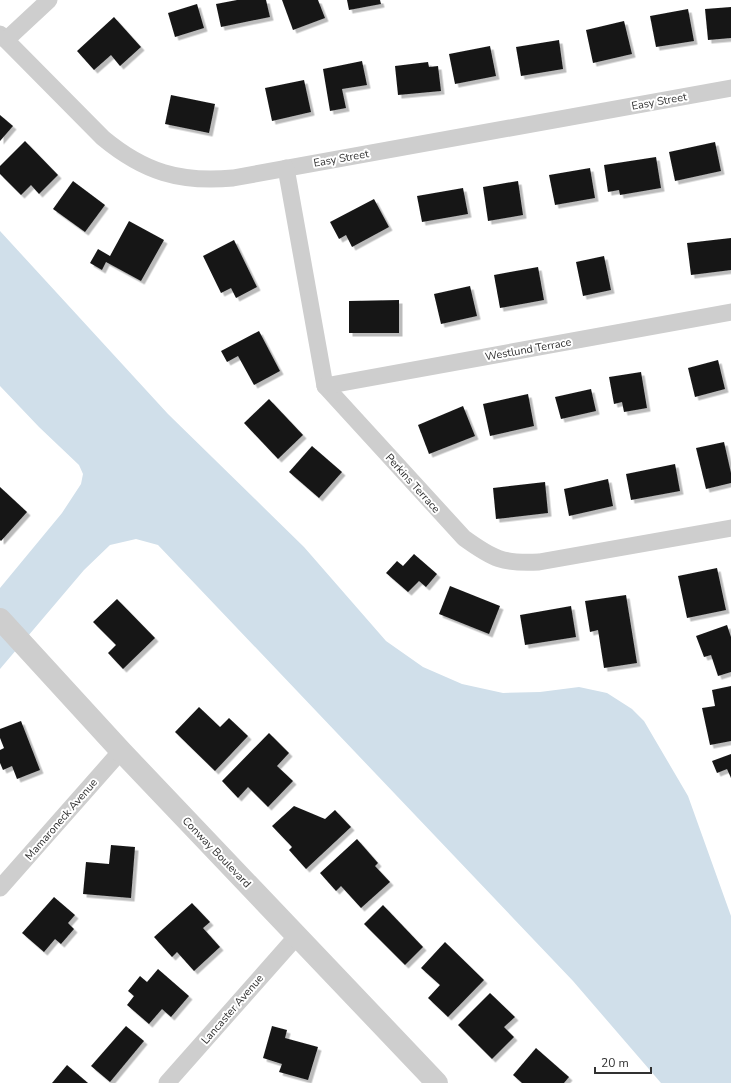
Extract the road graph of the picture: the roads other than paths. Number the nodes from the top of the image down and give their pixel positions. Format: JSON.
{"nodes":[{"id":1,"x":49,"y":0,"type":"edge"},
{"id":2,"x":3,"y":37,"type":"edge"},
{"id":3,"x":731,"y":88,"type":"edge"},
{"id":4,"x":286,"y":168,"type":"junction"},
{"id":5,"x":731,"y":312,"type":"edge"},
{"id":6,"x":326,"y":386,"type":"junction"},
{"id":7,"x":731,"y":528,"type":"edge"},
{"id":8,"x":0,"y":619,"type":"edge"},
{"id":9,"x":121,"y":751,"type":"junction"},
{"id":10,"x":0,"y":888,"type":"edge"},
{"id":11,"x":297,"y":936,"type":"junction"},
{"id":12,"x":167,"y":1083,"type":"edge"},
{"id":13,"x":437,"y":1083,"type":"edge"}],
"edges":[{"from":1,"to":2,"type":"street"},
{"from":2,"to":4,"type":"street","name":"Easy Street"},
{"from":3,"to":4,"type":"street","name":"Easy Street"},
{"from":4,"to":6,"type":"street"},
{"from":5,"to":6,"type":"street","name":"Westlund Terrace"},
{"from":6,"to":7,"type":"street","name":"Perkins Terrace"},
{"from":8,"to":9,"type":"street","name":"Conway Boulevard"},
{"from":9,"to":10,"type":"street","name":"Mamaroneck Avenue"},
{"from":9,"to":11,"type":"street","name":"Conway Boulevard"},
{"from":11,"to":12,"type":"street","name":"Lancaster Avenue"},
{"from":11,"to":13,"type":"street","name":"Conway Boulevard"}]}
